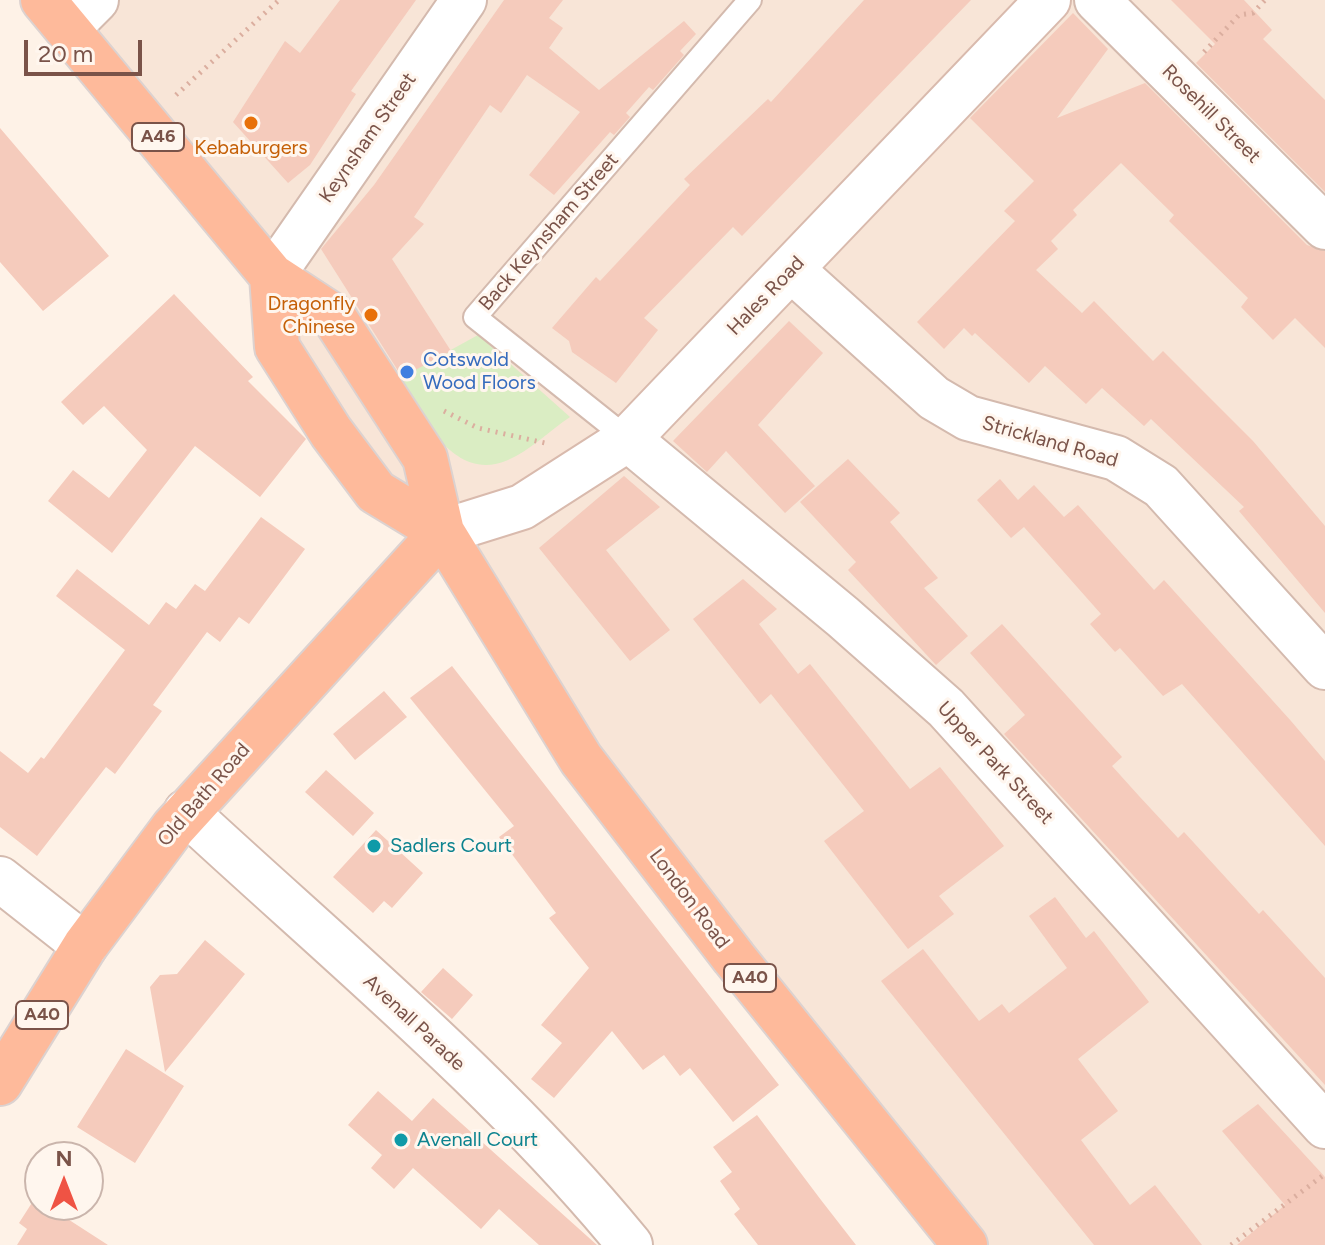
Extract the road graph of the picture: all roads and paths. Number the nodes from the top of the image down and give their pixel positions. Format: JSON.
{"nodes":[{"id":1,"x":279,"y":0,"type":"edge"},
{"id":2,"x":464,"y":0,"type":"edge"},
{"id":3,"x":750,"y":0,"type":"edge"},
{"id":4,"x":1048,"y":0,"type":"edge"},
{"id":5,"x":1097,"y":0,"type":"edge"},
{"id":6,"x":1265,"y":0,"type":"edge"},
{"id":7,"x":69,"y":9,"type":"edge"},
{"id":8,"x":1177,"y":80,"type":"junction"},
{"id":9,"x":146,"y":123,"type":"junction"},
{"id":10,"x":1325,"y":227,"type":"edge"},
{"id":11,"x":792,"y":270,"type":"junction"},
{"id":12,"x":272,"y":276,"type":"junction"},
{"id":13,"x":437,"y":407,"type":"dead end"},
{"id":14,"x":616,"y":448,"type":"junction"},
{"id":15,"x":442,"y":532,"type":"junction"},
{"id":16,"x":1325,"y":667,"type":"edge"},
{"id":17,"x":186,"y":812,"type":"junction"},
{"id":18,"x":0,"y":879,"type":"edge"},
{"id":19,"x":85,"y":946,"type":"junction"},
{"id":20,"x":0,"y":1083,"type":"edge"},
{"id":21,"x":1325,"y":1126,"type":"edge"},
{"id":22,"x":1325,"y":1174,"type":"edge"},
{"id":23,"x":630,"y":1245,"type":"edge"},
{"id":24,"x":965,"y":1245,"type":"edge"},
{"id":25,"x":1231,"y":1245,"type":"edge"}],
"edges":[{"from":1,"to":9,"type":"path"},
{"from":2,"to":12,"type":"street","name":"Keynsham Street"},
{"from":3,"to":14,"type":"lane","name":"Back Keynsham Street"},
{"from":4,"to":11,"type":"street","name":"Hales Road"},
{"from":5,"to":8,"type":"street","name":"Rosehill Street"},
{"from":6,"to":8,"type":"path"},
{"from":7,"to":9,"type":"highway","name":"London Road","number":"A46"},
{"from":8,"to":10,"type":"street","name":"Rosehill Street"},
{"from":9,"to":12,"type":"highway","name":"London Road","number":"A46"},
{"from":11,"to":14,"type":"street","name":"Hales Road"},
{"from":11,"to":16,"type":"street","name":"Strickland Road"},
{"from":12,"to":15,"type":"highway","name":"London Road","number":"A46"},
{"from":12,"to":15,"type":"highway","name":"London Road"},
{"from":13,"to":14,"type":"path"},
{"from":14,"to":15,"type":"street","name":"Hales Road"},
{"from":14,"to":21,"type":"street","name":"Upper Park Street"},
{"from":15,"to":17,"type":"highway","name":"Old Bath Road","number":"A40"},
{"from":15,"to":24,"type":"highway","name":"London Road","number":"A40"},
{"from":17,"to":19,"type":"highway","name":"Old Bath Road","number":"A40"},
{"from":17,"to":23,"type":"street","name":"Avenall Parade"},
{"from":18,"to":19,"type":"street"},
{"from":19,"to":20,"type":"highway","name":"Old Bath Road","number":"A40"},
{"from":22,"to":25,"type":"path"}]}
